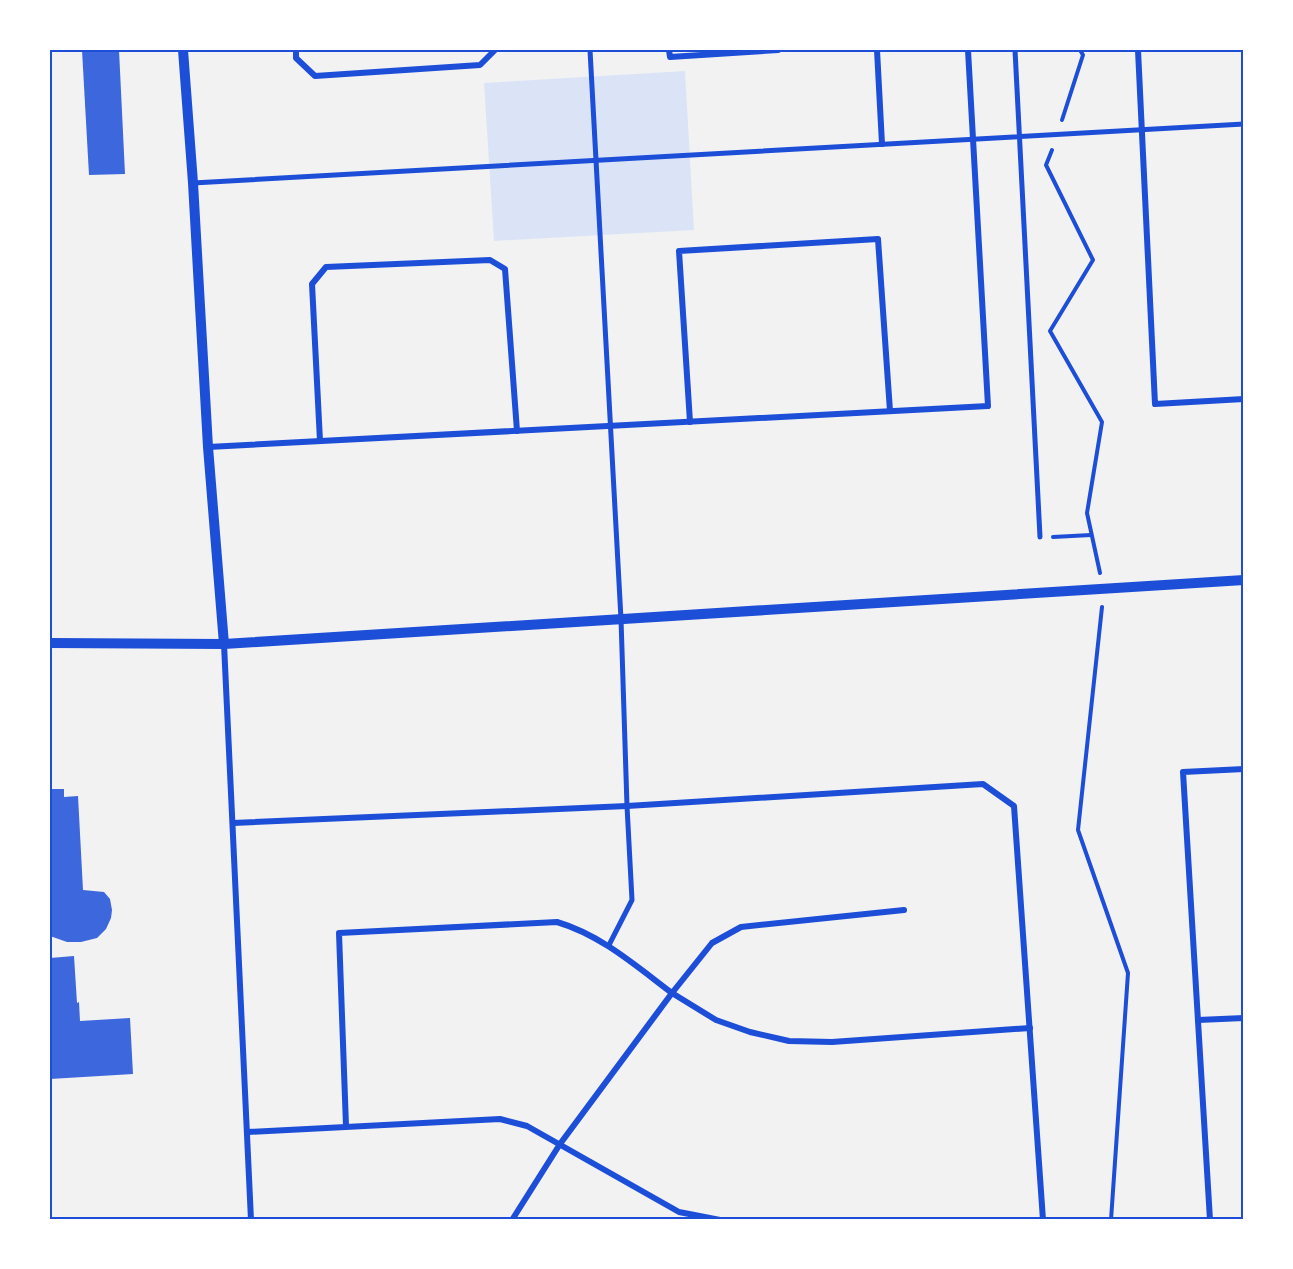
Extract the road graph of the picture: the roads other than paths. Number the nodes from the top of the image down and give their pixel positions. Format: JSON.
{"nodes":[{"id":1,"x":183,"y":50,"type":"edge"},
{"id":2,"x":296,"y":50,"type":"edge"},
{"id":3,"x":495,"y":50,"type":"edge"},
{"id":4,"x":590,"y":50,"type":"edge"},
{"id":5,"x":669,"y":50,"type":"edge"},
{"id":6,"x":778,"y":50,"type":"edge"},
{"id":7,"x":878,"y":50,"type":"edge"},
{"id":8,"x":968,"y":50,"type":"edge"},
{"id":9,"x":1015,"y":50,"type":"edge"},
{"id":10,"x":1138,"y":50,"type":"edge"},
{"id":11,"x":1244,"y":124,"type":"edge"},
{"id":12,"x":1142,"y":130,"type":"junction"},
{"id":13,"x":1019,"y":136,"type":"junction"},
{"id":14,"x":973,"y":139,"type":"junction"},
{"id":15,"x":882,"y":144,"type":"junction"},
{"id":16,"x":596,"y":160,"type":"junction"},
{"id":17,"x":193,"y":183,"type":"junction"},
{"id":18,"x":1244,"y":399,"type":"edge"},
{"id":19,"x":890,"y":411,"type":"junction"},
{"id":20,"x":690,"y":422,"type":"junction"},
{"id":21,"x":610,"y":426,"type":"junction"},
{"id":22,"x":517,"y":431,"type":"junction"},
{"id":23,"x":320,"y":441,"type":"junction"},
{"id":24,"x":207,"y":447,"type":"junction"},
{"id":25,"x":1040,"y":537,"type":"road end"},
{"id":26,"x":1244,"y":580,"type":"edge"},
{"id":27,"x":621,"y":619,"type":"junction"},
{"id":28,"x":50,"y":644,"type":"edge"},
{"id":29,"x":224,"y":644,"type":"junction"},
{"id":30,"x":1244,"y":769,"type":"edge"},
{"id":31,"x":627,"y":806,"type":"junction"},
{"id":32,"x":233,"y":823,"type":"junction"},
{"id":33,"x":904,"y":910,"type":"dead end"},
{"id":34,"x":609,"y":945,"type":"junction"},
{"id":35,"x":672,"y":993,"type":"junction"},
{"id":36,"x":1244,"y":1018,"type":"edge"},
{"id":37,"x":1198,"y":1020,"type":"junction"},
{"id":38,"x":1030,"y":1028,"type":"junction"},
{"id":39,"x":346,"y":1126,"type":"junction"},
{"id":40,"x":248,"y":1132,"type":"junction"},
{"id":41,"x":560,"y":1144,"type":"junction"},
{"id":42,"x":679,"y":1212,"type":"junction"},
{"id":43,"x":251,"y":1220,"type":"edge"},
{"id":44,"x":512,"y":1220,"type":"edge"},
{"id":45,"x":676,"y":1220,"type":"edge"},
{"id":46,"x":720,"y":1220,"type":"edge"},
{"id":47,"x":1043,"y":1220,"type":"edge"},
{"id":48,"x":1210,"y":1220,"type":"edge"}],
"edges":[{"from":1,"to":17,"type":"street"},
{"from":2,"to":3,"type":"street"},
{"from":4,"to":16,"type":"street"},
{"from":5,"to":6,"type":"street"},
{"from":7,"to":15,"type":"street"},
{"from":8,"to":14,"type":"street"},
{"from":9,"to":13,"type":"street"},
{"from":10,"to":12,"type":"street"},
{"from":11,"to":12,"type":"street"},
{"from":12,"to":13,"type":"street"},
{"from":12,"to":18,"type":"street"},
{"from":13,"to":14,"type":"street"},
{"from":13,"to":25,"type":"street"},
{"from":14,"to":15,"type":"street"},
{"from":14,"to":19,"type":"street"},
{"from":15,"to":16,"type":"street"},
{"from":16,"to":17,"type":"street"},
{"from":16,"to":21,"type":"street"},
{"from":17,"to":24,"type":"street"},
{"from":19,"to":20,"type":"street"},
{"from":19,"to":20,"type":"street"},
{"from":20,"to":21,"type":"street"},
{"from":21,"to":22,"type":"street"},
{"from":21,"to":27,"type":"street"},
{"from":22,"to":23,"type":"street"},
{"from":22,"to":23,"type":"street"},
{"from":23,"to":24,"type":"street"},
{"from":24,"to":29,"type":"street"},
{"from":26,"to":27,"type":"street"},
{"from":27,"to":29,"type":"street"},
{"from":27,"to":31,"type":"street"},
{"from":28,"to":29,"type":"street"},
{"from":29,"to":32,"type":"street"},
{"from":30,"to":37,"type":"street"},
{"from":31,"to":32,"type":"street"},
{"from":31,"to":34,"type":"street"},
{"from":31,"to":38,"type":"street"},
{"from":32,"to":40,"type":"street"},
{"from":33,"to":35,"type":"street"},
{"from":34,"to":35,"type":"street"},
{"from":34,"to":39,"type":"street"},
{"from":35,"to":38,"type":"street"},
{"from":35,"to":41,"type":"street"},
{"from":36,"to":37,"type":"street"},
{"from":37,"to":48,"type":"street"},
{"from":38,"to":47,"type":"street"},
{"from":39,"to":40,"type":"street"},
{"from":39,"to":41,"type":"street"},
{"from":40,"to":43,"type":"street"},
{"from":41,"to":42,"type":"street"},
{"from":41,"to":44,"type":"street"},
{"from":42,"to":45,"type":"street"},
{"from":42,"to":46,"type":"street"}]}
